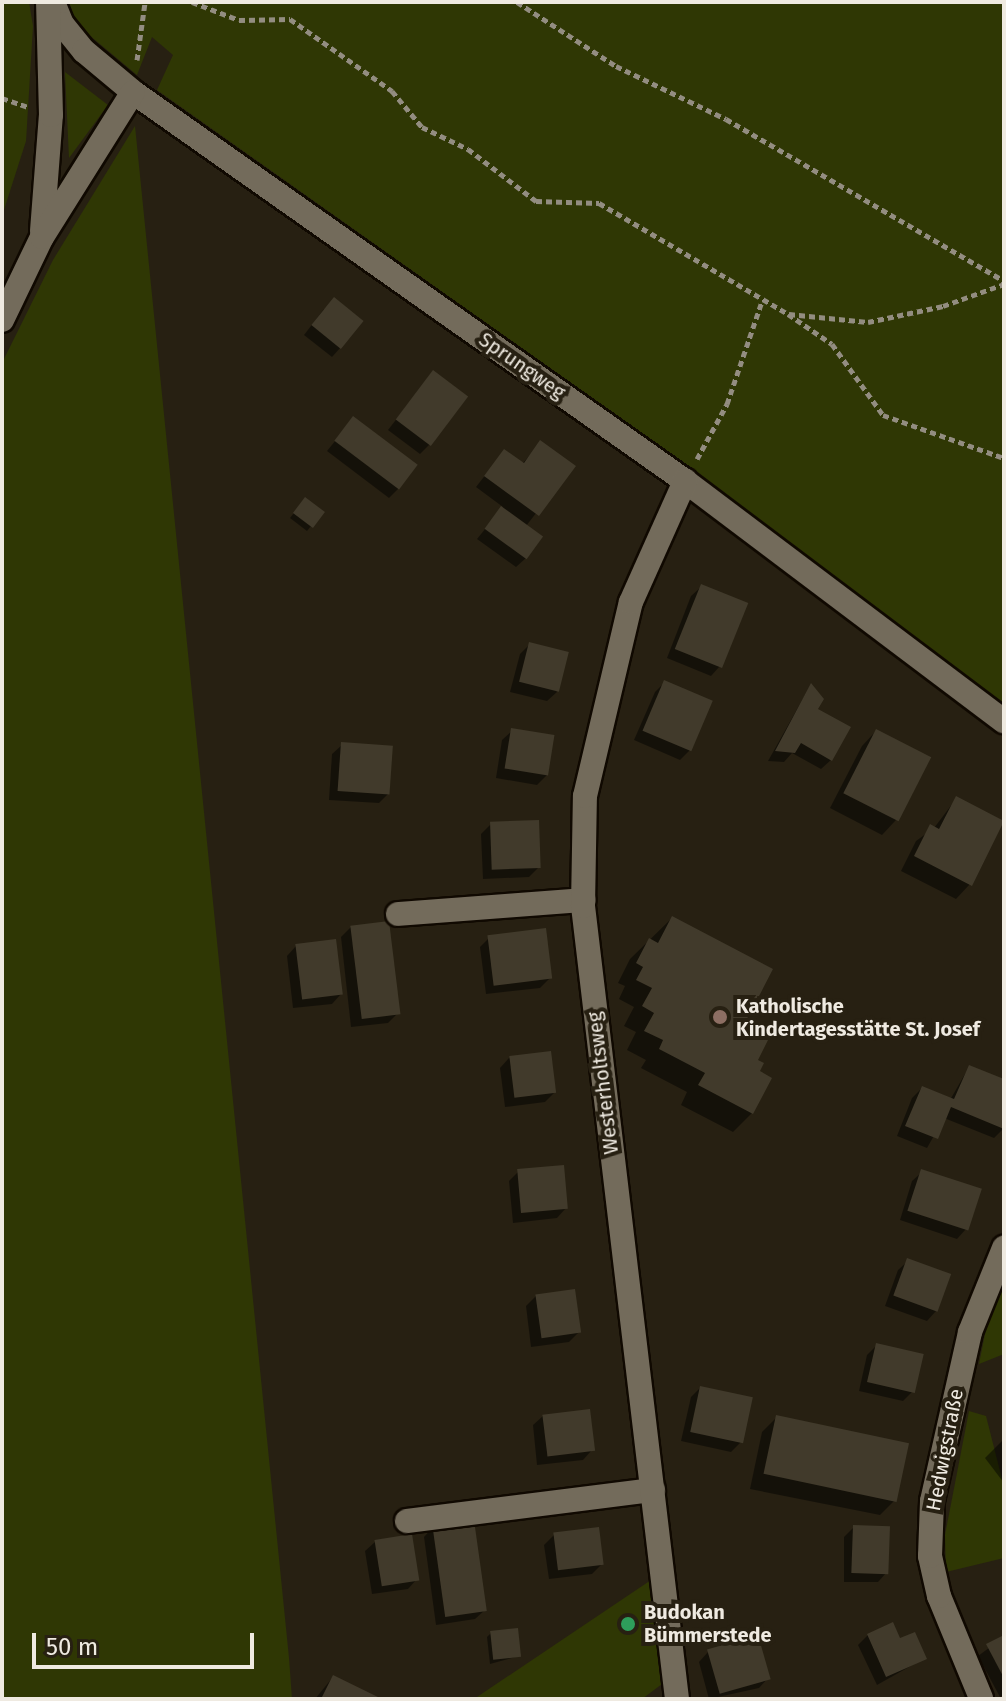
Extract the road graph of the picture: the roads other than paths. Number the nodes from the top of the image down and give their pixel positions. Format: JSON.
{"nodes":[{"id":1,"x":51,"y":2,"type":"edge"},
{"id":2,"x":128,"y":88,"type":"junction"},
{"id":3,"x":42,"y":237,"type":"junction"},
{"id":4,"x":2,"y":320,"type":"edge"},
{"id":5,"x":685,"y":481,"type":"junction"},
{"id":6,"x":1004,"y":721,"type":"edge"},
{"id":7,"x":583,"y":900,"type":"junction"},
{"id":8,"x":398,"y":914,"type":"dead end"},
{"id":9,"x":1004,"y":1248,"type":"edge"},
{"id":10,"x":653,"y":1490,"type":"junction"},
{"id":11,"x":407,"y":1521,"type":"dead end"},
{"id":12,"x":677,"y":1699,"type":"edge"},
{"id":13,"x":981,"y":1699,"type":"edge"}],
"edges":[{"from":1,"to":2,"type":"street","name":"Sprungweg"},
{"from":1,"to":3,"type":"street"},
{"from":2,"to":3,"type":"street"},
{"from":2,"to":5,"type":"street","name":"Sprungweg"},
{"from":3,"to":4,"type":"street"},
{"from":5,"to":6,"type":"street","name":"Sprungweg"},
{"from":5,"to":7,"type":"street","name":"Westerholtsweg"},
{"from":7,"to":8,"type":"street"},
{"from":7,"to":10,"type":"street","name":"Westerholtsweg"},
{"from":9,"to":13,"type":"street","name":"Hedwigstraße"},
{"from":10,"to":11,"type":"street"},
{"from":10,"to":12,"type":"street","name":"Westerholtsweg"}]}
